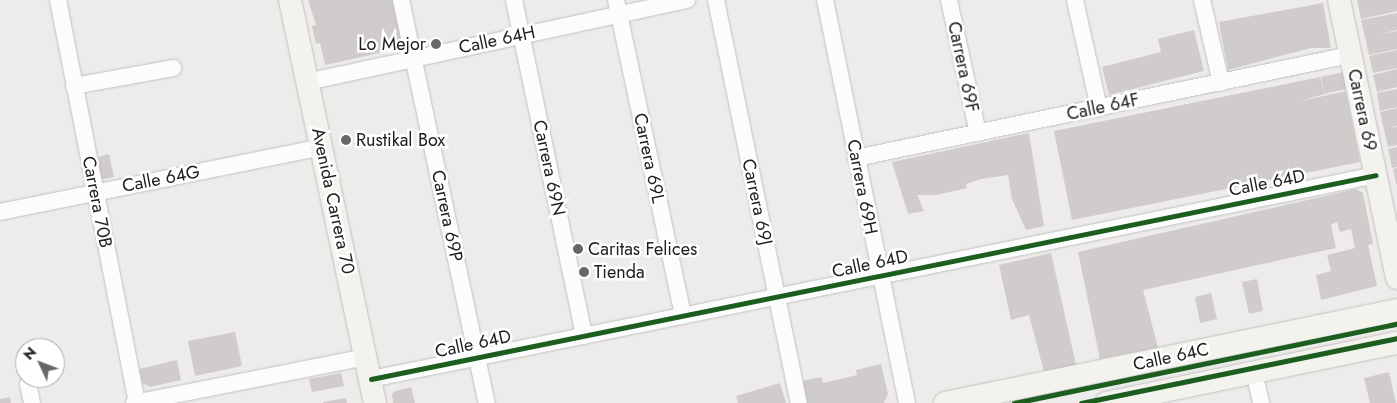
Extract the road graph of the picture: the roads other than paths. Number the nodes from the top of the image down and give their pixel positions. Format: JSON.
{"nodes":[{"id":1,"x":58,"y":0,"type":"edge"},
{"id":2,"x":290,"y":0,"type":"edge"},
{"id":3,"x":401,"y":0,"type":"edge"},
{"id":4,"x":514,"y":0,"type":"edge"},
{"id":5,"x":687,"y":0,"type":"edge"},
{"id":6,"x":716,"y":0,"type":"edge"},
{"id":7,"x":825,"y":0,"type":"edge"},
{"id":8,"x":949,"y":0,"type":"edge"},
{"id":9,"x":1075,"y":0,"type":"edge"},
{"id":10,"x":1202,"y":0,"type":"edge"},
{"id":11,"x":1339,"y":0,"type":"edge"},
{"id":12,"x":617,"y":7,"type":"edge"},
{"id":13,"x":522,"y":35,"type":"junction"},
{"id":14,"x":1350,"y":55,"type":"junction"},
{"id":15,"x":413,"y":58,"type":"junction"},
{"id":16,"x":173,"y":68,"type":"dead end"},
{"id":17,"x":307,"y":82,"type":"junction"},
{"id":18,"x":1221,"y":82,"type":"junction"},
{"id":19,"x":74,"y":86,"type":"junction"},
{"id":20,"x":1099,"y":108,"type":"junction"},
{"id":21,"x":978,"y":133,"type":"junction"},
{"id":22,"x":321,"y":146,"type":"junction"},
{"id":23,"x":856,"y":158,"type":"junction"},
{"id":24,"x":1376,"y":175,"type":"junction"},
{"id":25,"x":95,"y":192,"type":"junction"},
{"id":26,"x":0,"y":212,"type":"edge"},
{"id":27,"x":880,"y":276,"type":"junction"},
{"id":28,"x":1397,"y":278,"type":"edge"},
{"id":29,"x":777,"y":297,"type":"junction"},
{"id":30,"x":1397,"y":310,"type":"edge"},
{"id":31,"x":683,"y":316,"type":"junction"},
{"id":32,"x":584,"y":336,"type":"junction"},
{"id":33,"x":1397,"y":343,"type":"edge"},
{"id":34,"x":366,"y":356,"type":"junction"},
{"id":35,"x":478,"y":357,"type":"junction"},
{"id":36,"x":1254,"y":372,"type":"junction"},
{"id":37,"x":371,"y":379,"type":"junction"},
{"id":38,"x":29,"y":388,"type":"edge"},
{"id":39,"x":1136,"y":400,"type":"edge"},
{"id":40,"x":32,"y":403,"type":"edge"},
{"id":41,"x":136,"y":403,"type":"edge"},
{"id":42,"x":375,"y":403,"type":"edge"},
{"id":43,"x":487,"y":403,"type":"edge"},
{"id":44,"x":798,"y":403,"type":"edge"},
{"id":45,"x":907,"y":403,"type":"edge"},
{"id":46,"x":945,"y":403,"type":"edge"},
{"id":47,"x":1106,"y":403,"type":"edge"},
{"id":48,"x":1260,"y":403,"type":"edge"}],
"edges":[{"from":1,"to":19,"type":"street","name":"Carrera 70B"},
{"from":2,"to":17,"type":"street","name":"Avenida Carrera 70"},
{"from":3,"to":15,"type":"street","name":"Carrera 69P"},
{"from":4,"to":13,"type":"street","name":"Carrera 69N"},
{"from":5,"to":12,"type":"street","name":"Calle 64H"},
{"from":6,"to":29,"type":"street","name":"Carrera 69J"},
{"from":7,"to":23,"type":"street","name":"Carrera 69H"},
{"from":8,"to":21,"type":"street","name":"Carrera 69F"},
{"from":9,"to":20,"type":"street"},
{"from":10,"to":18,"type":"street"},
{"from":11,"to":14,"type":"street","name":"Carrera 69"},
{"from":12,"to":13,"type":"street","name":"Calle 64H"},
{"from":12,"to":31,"type":"street","name":"Carrera 69L"},
{"from":13,"to":15,"type":"street","name":"Calle 64H"},
{"from":13,"to":32,"type":"street","name":"Carrera 69N"},
{"from":14,"to":18,"type":"street","name":"Calle 64F"},
{"from":14,"to":24,"type":"street","name":"Carrera 69"},
{"from":15,"to":17,"type":"street","name":"Calle 64H"},
{"from":15,"to":35,"type":"street","name":"Carrera 69P"},
{"from":16,"to":19,"type":"street"},
{"from":17,"to":22,"type":"street","name":"Avenida Carrera 70"},
{"from":18,"to":20,"type":"street","name":"Calle 64F"},
{"from":19,"to":25,"type":"street","name":"Carrera 70B"},
{"from":20,"to":21,"type":"street","name":"Calle 64F"},
{"from":21,"to":23,"type":"street","name":"Calle 64F"},
{"from":22,"to":25,"type":"street","name":"Calle 64G"},
{"from":22,"to":34,"type":"street","name":"Avenida Carrera 70"},
{"from":23,"to":27,"type":"street","name":"Carrera 69H"},
{"from":24,"to":27,"type":"street","name":"Calle 64D"},
{"from":24,"to":28,"type":"street","name":"Carrera 69"},
{"from":25,"to":26,"type":"street","name":"Calle 64G"},
{"from":25,"to":41,"type":"street","name":"Carrera 70B"},
{"from":27,"to":29,"type":"street","name":"Calle 64D"},
{"from":27,"to":45,"type":"street","name":"Carrera 69H"},
{"from":29,"to":31,"type":"street","name":"Calle 64D"},
{"from":29,"to":44,"type":"street","name":"Carrera 69J"},
{"from":30,"to":46,"type":"street","name":"Calle 64C"},
{"from":31,"to":32,"type":"street","name":"Calle 64D"},
{"from":32,"to":35,"type":"street","name":"Calle 64D"},
{"from":33,"to":36,"type":"street","name":"Calle 64C"},
{"from":34,"to":37,"type":"street","name":"Avenida Carrera 70"},
{"from":34,"to":41,"type":"street"},
{"from":35,"to":37,"type":"street","name":"Calle 64D"},
{"from":35,"to":43,"type":"street","name":"Carrera 69P"},
{"from":36,"to":39,"type":"street","name":"Calle 64C"},
{"from":36,"to":48,"type":"street"},
{"from":37,"to":42,"type":"street","name":"Avenida Carrera 70"},
{"from":38,"to":40,"type":"street"},
{"from":39,"to":47,"type":"street","name":"Calle 64C"}]}
